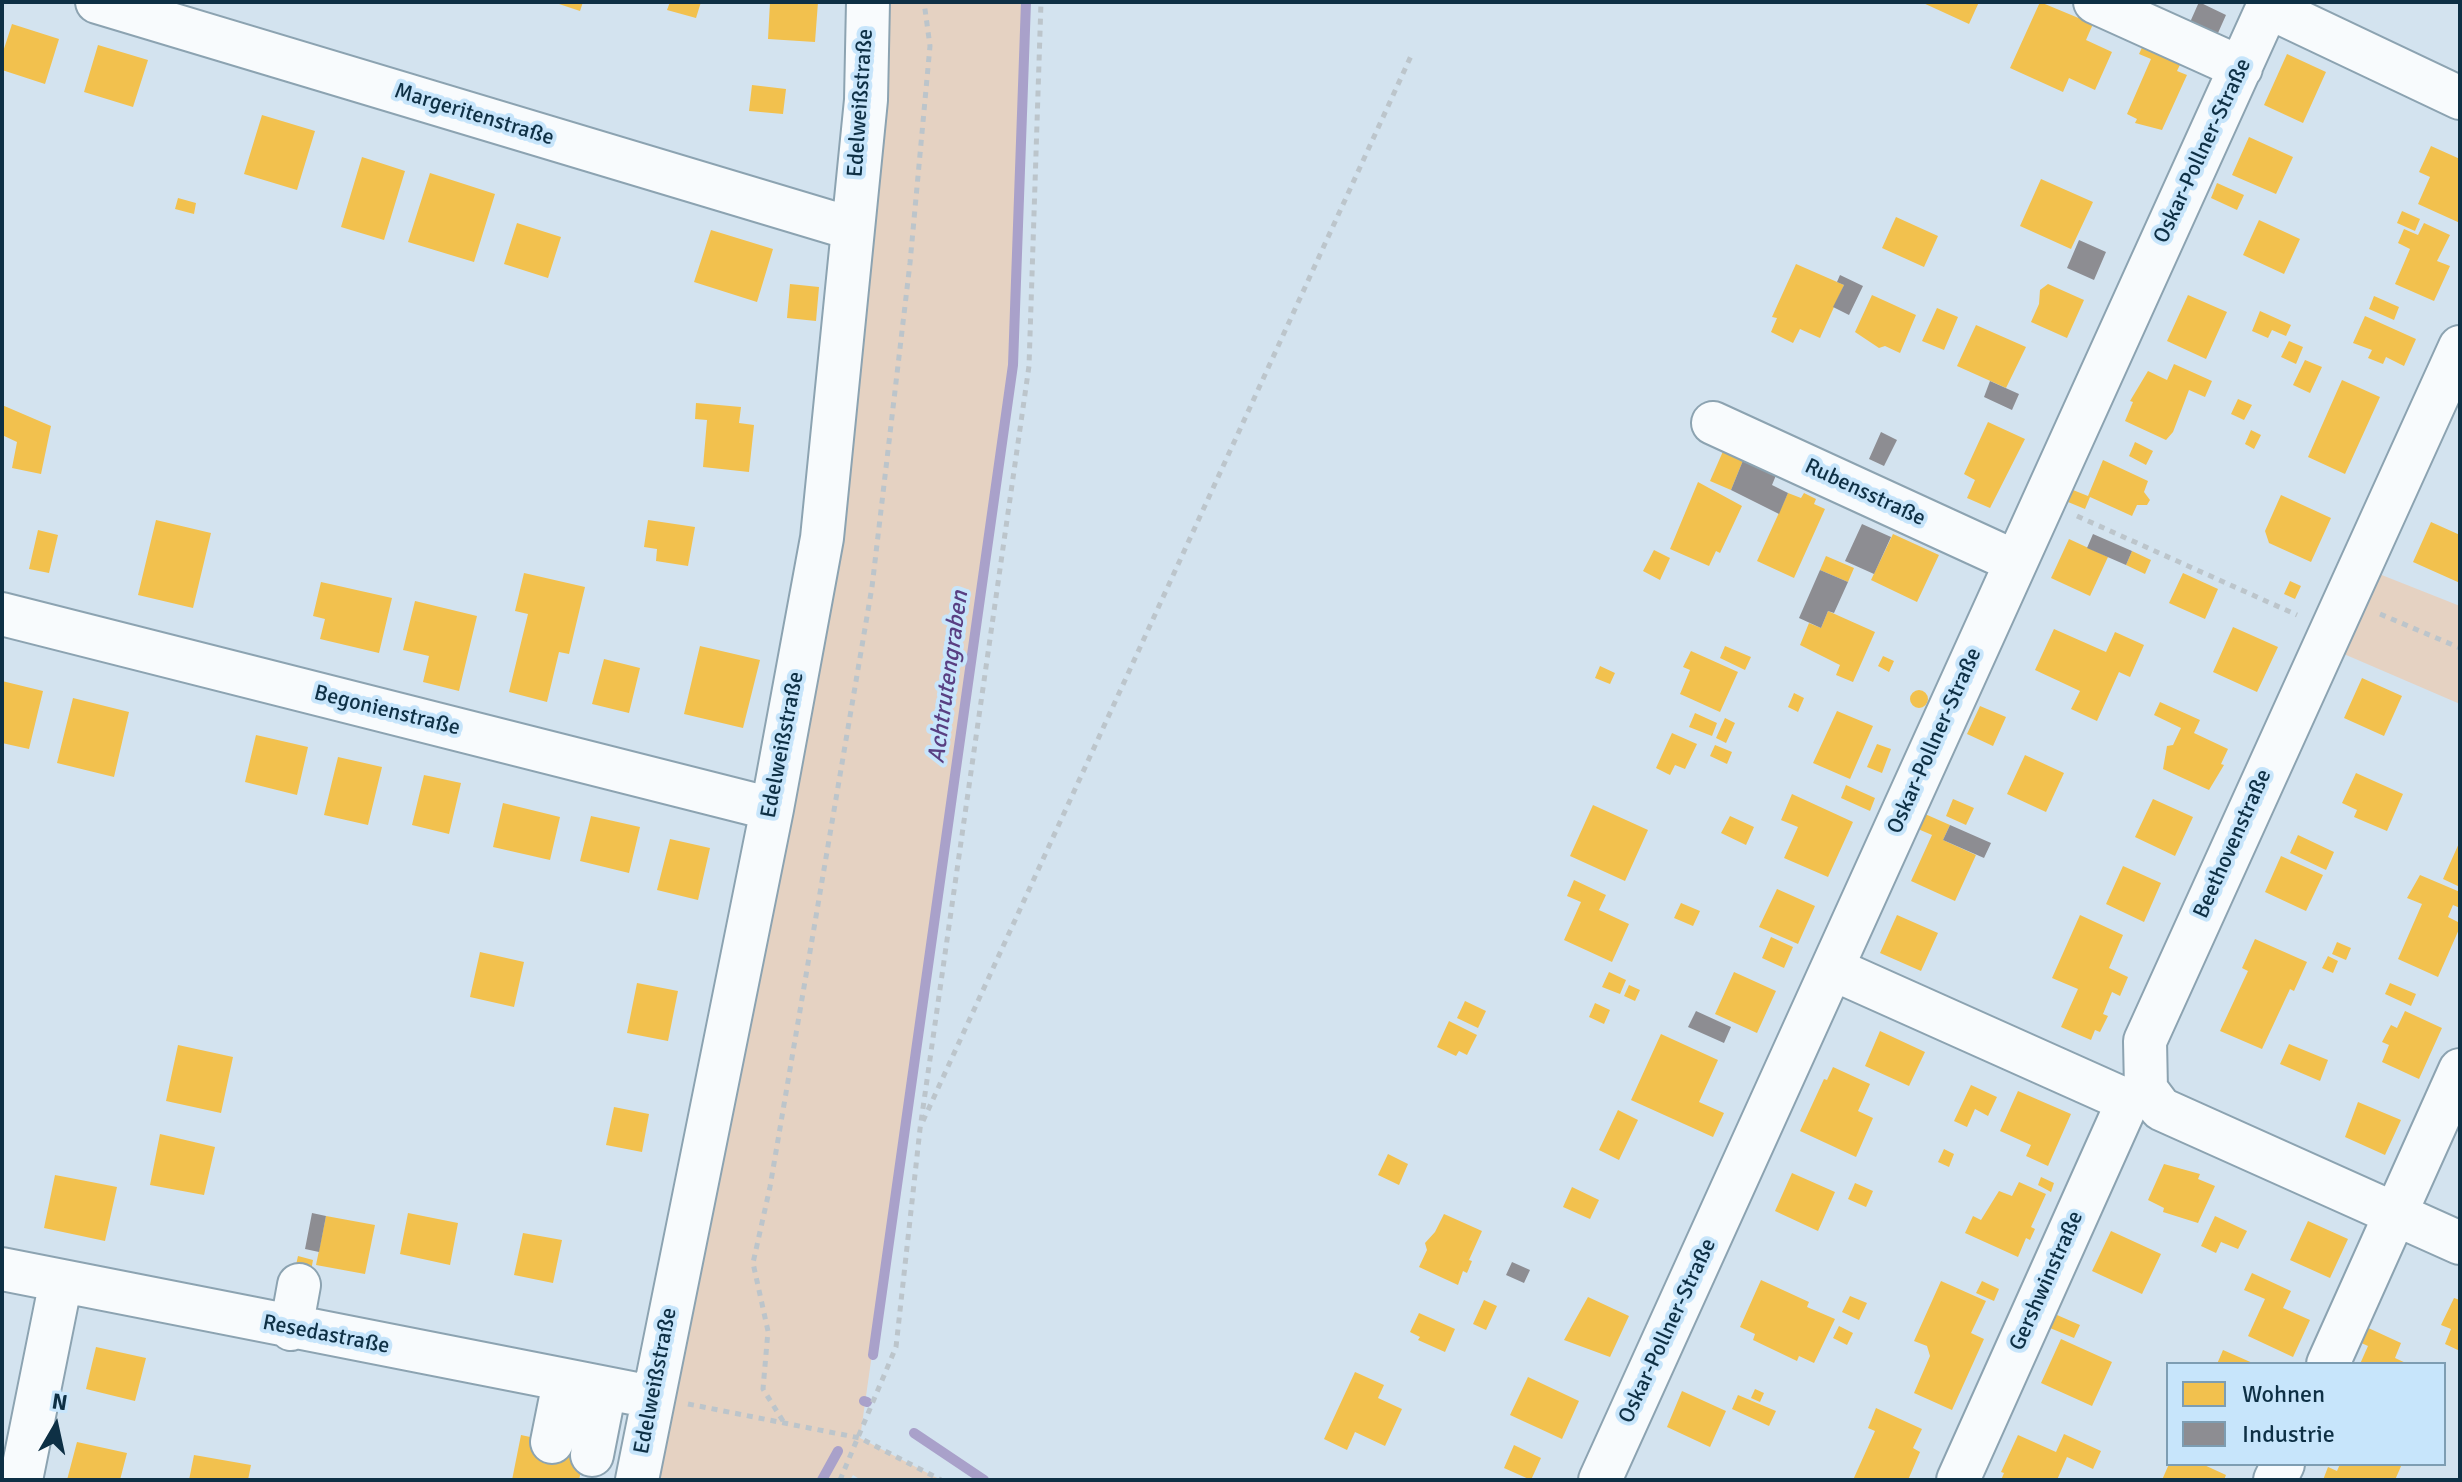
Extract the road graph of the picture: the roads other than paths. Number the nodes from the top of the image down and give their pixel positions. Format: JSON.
{"nodes":[{"id":1,"x":97,"y":2,"type":"edge"},
{"id":2,"x":868,"y":2,"type":"edge"},
{"id":3,"x":2095,"y":2,"type":"edge"},
{"id":4,"x":2269,"y":4,"type":"edge"},
{"id":5,"x":2241,"y":68,"type":"junction"},
{"id":6,"x":2460,"y":98,"type":"edge"},
{"id":7,"x":850,"y":228,"type":"junction"},
{"id":8,"x":2460,"y":347,"type":"edge"},
{"id":9,"x":1713,"y":423,"type":"dead end"},
{"id":10,"x":2016,"y":562,"type":"junction"},
{"id":11,"x":2,"y":614,"type":"edge"},
{"id":12,"x":772,"y":809,"type":"junction"},
{"id":13,"x":1833,"y":969,"type":"junction"},
{"id":14,"x":2460,"y":1070,"type":"edge"},
{"id":15,"x":2137,"y":1095,"type":"junction"},
{"id":16,"x":2397,"y":1215,"type":"junction"},
{"id":17,"x":2460,"y":1243,"type":"edge"},
{"id":18,"x":2,"y":1269,"type":"edge"},
{"id":19,"x":61,"y":1281,"type":"junction"},
{"id":20,"x":299,"y":1285,"type":"dead end"},
{"id":21,"x":291,"y":1329,"type":"junction"},
{"id":22,"x":2329,"y":1362,"type":"edge"},
{"id":23,"x":564,"y":1382,"type":"junction"},
{"id":24,"x":605,"y":1389,"type":"junction"},
{"id":25,"x":652,"y":1397,"type":"junction"},
{"id":26,"x":552,"y":1442,"type":"dead end"},
{"id":27,"x":592,"y":1455,"type":"dead end"},
{"id":28,"x":21,"y":1480,"type":"edge"},
{"id":29,"x":637,"y":1480,"type":"edge"},
{"id":30,"x":1600,"y":1480,"type":"edge"},
{"id":31,"x":1958,"y":1480,"type":"edge"}],
"edges":[{"from":1,"to":7,"type":"street","name":"Margeritenstraße"},
{"from":2,"to":7,"type":"street","name":"Edelweißstraße"},
{"from":3,"to":5,"type":"street"},
{"from":4,"to":5,"type":"street","name":"Oskar-Pollner-Straße"},
{"from":4,"to":6,"type":"street"},
{"from":5,"to":10,"type":"street","name":"Oskar-Pollner-Straße"},
{"from":7,"to":12,"type":"street","name":"Edelweißstraße"},
{"from":8,"to":15,"type":"street","name":"Beethovenstraße"},
{"from":9,"to":10,"type":"street","name":"Rubensstraße"},
{"from":10,"to":13,"type":"street","name":"Oskar-Pollner-Straße"},
{"from":11,"to":12,"type":"street","name":"Begonienstraße"},
{"from":12,"to":25,"type":"street","name":"Edelweißstraße"},
{"from":13,"to":15,"type":"street"},
{"from":13,"to":30,"type":"street","name":"Oskar-Pollner-Straße"},
{"from":14,"to":16,"type":"street"},
{"from":15,"to":16,"type":"street"},
{"from":15,"to":31,"type":"street","name":"Gershwinstraße"},
{"from":16,"to":17,"type":"street"},
{"from":16,"to":22,"type":"street"},
{"from":18,"to":19,"type":"street","name":"Resedastraße"},
{"from":19,"to":21,"type":"street","name":"Resedastraße"},
{"from":19,"to":28,"type":"street"},
{"from":20,"to":21,"type":"street"},
{"from":21,"to":23,"type":"street","name":"Resedastraße"},
{"from":23,"to":24,"type":"street","name":"Resedastraße"},
{"from":23,"to":26,"type":"street"},
{"from":24,"to":25,"type":"street","name":"Resedastraße"},
{"from":24,"to":27,"type":"street"},
{"from":25,"to":29,"type":"street","name":"Edelweißstraße"}]}
